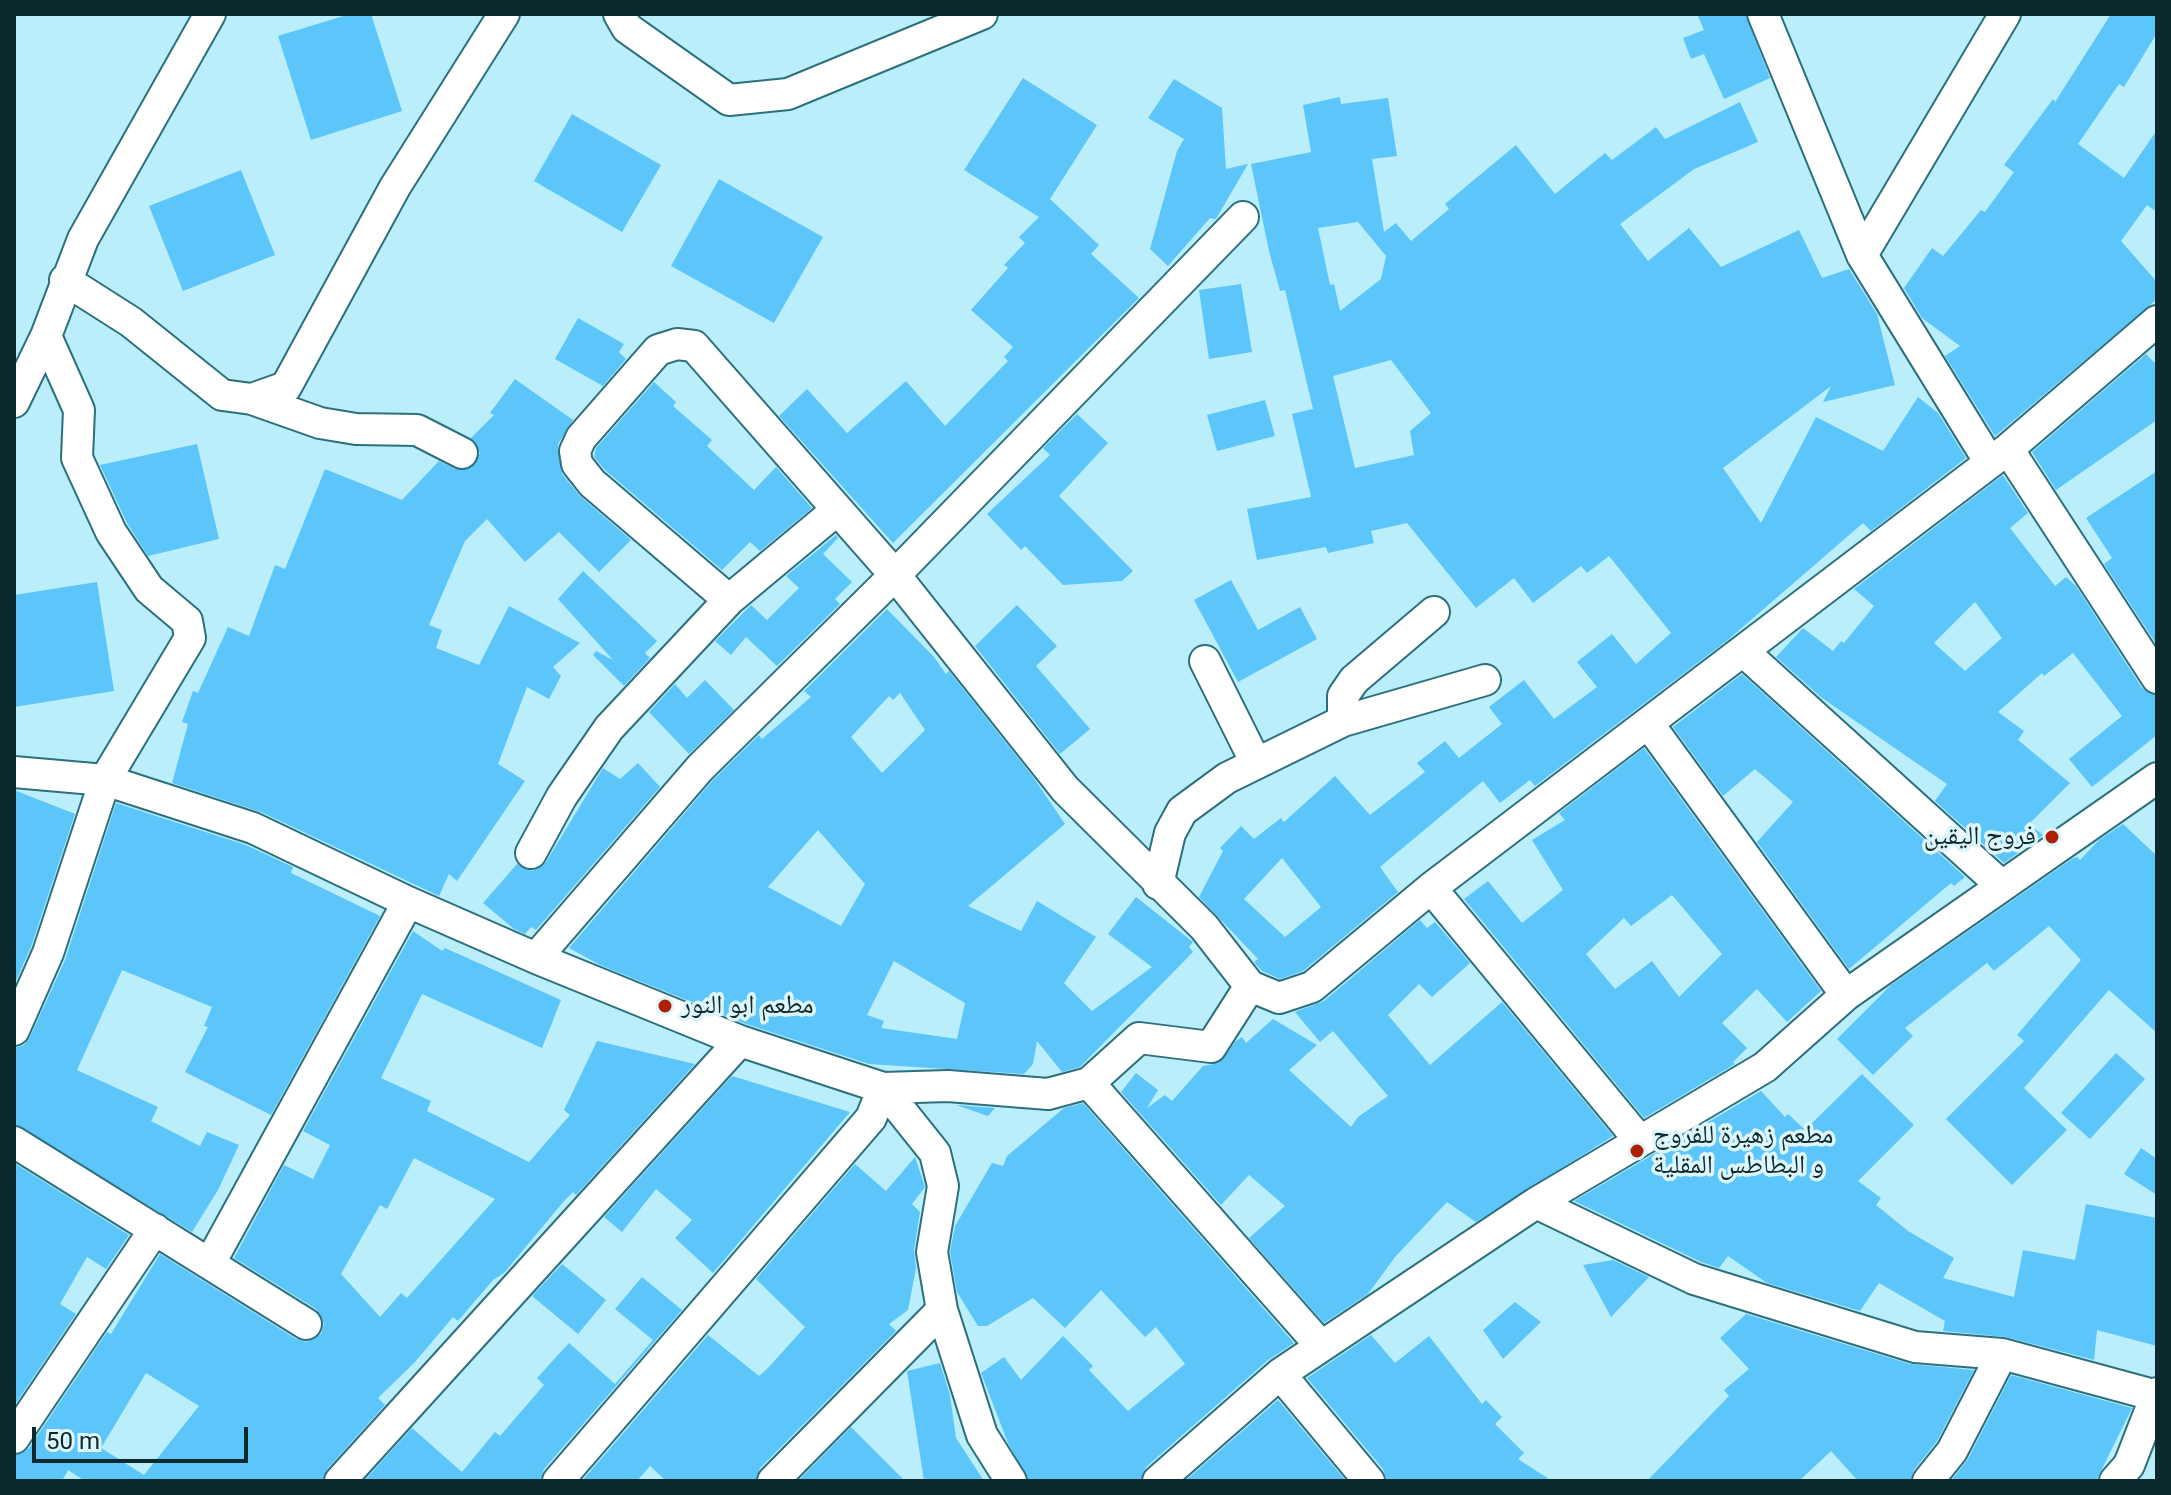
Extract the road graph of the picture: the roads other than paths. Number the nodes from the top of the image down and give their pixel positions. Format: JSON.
{"nodes":[{"id":1,"x":210,"y":14,"type":"edge"},
{"id":2,"x":504,"y":14,"type":"edge"},
{"id":3,"x":619,"y":14,"type":"edge"},
{"id":4,"x":982,"y":14,"type":"edge"},
{"id":5,"x":1763,"y":14,"type":"edge"},
{"id":6,"x":2005,"y":14,"type":"edge"},
{"id":7,"x":1243,"y":217,"type":"dead end"},
{"id":8,"x":1862,"y":255,"type":"junction"},
{"id":9,"x":65,"y":280,"type":"junction"},
{"id":10,"x":2157,"y":321,"type":"edge"},
{"id":11,"x":46,"y":336,"type":"junction"},
{"id":12,"x":252,"y":399,"type":"junction"},
{"id":13,"x":14,"y":402,"type":"edge"},
{"id":14,"x":462,"y":453,"type":"dead end"},
{"id":15,"x":1998,"y":455,"type":"junction"},
{"id":16,"x":837,"y":510,"type":"junction"},
{"id":17,"x":895,"y":575,"type":"junction"},
{"id":18,"x":729,"y":600,"type":"junction"},
{"id":19,"x":1434,"y":612,"type":"dead end"},
{"id":20,"x":1744,"y":652,"type":"junction"},
{"id":21,"x":1205,"y":661,"type":"dead end"},
{"id":22,"x":2157,"y":678,"type":"edge"},
{"id":23,"x":1485,"y":680,"type":"dead end"},
{"id":24,"x":1343,"y":721,"type":"junction"},
{"id":25,"x":1648,"y":723,"type":"junction"},
{"id":26,"x":1256,"y":763,"type":"junction"},
{"id":27,"x":14,"y":772,"type":"edge"},
{"id":28,"x":2157,"y":778,"type":"edge"},
{"id":29,"x":105,"y":780,"type":"junction"},
{"id":30,"x":531,"y":853,"type":"dead end"},
{"id":31,"x":1158,"y":884,"type":"junction"},
{"id":32,"x":2002,"y":886,"type":"junction"},
{"id":33,"x":1431,"y":888,"type":"junction"},
{"id":34,"x":408,"y":902,"type":"junction"},
{"id":35,"x":536,"y":958,"type":"junction"},
{"id":36,"x":1250,"y":986,"type":"junction"},
{"id":37,"x":1846,"y":995,"type":"junction"},
{"id":38,"x":14,"y":1030,"type":"edge"},
{"id":39,"x":740,"y":1041,"type":"junction"},
{"id":40,"x":1089,"y":1083,"type":"junction"},
{"id":41,"x":883,"y":1088,"type":"junction"},
{"id":42,"x":1640,"y":1141,"type":"junction"},
{"id":43,"x":14,"y":1142,"type":"edge"},
{"id":44,"x":1536,"y":1203,"type":"junction"},
{"id":45,"x":155,"y":1229,"type":"junction"},
{"id":46,"x":210,"y":1263,"type":"junction"},
{"id":47,"x":942,"y":1310,"type":"junction"},
{"id":48,"x":306,"y":1324,"type":"dead end"},
{"id":49,"x":1321,"y":1346,"type":"junction"},
{"id":50,"x":2002,"y":1354,"type":"junction"},
{"id":51,"x":1280,"y":1374,"type":"junction"},
{"id":52,"x":2157,"y":1395,"type":"edge"},
{"id":53,"x":14,"y":1438,"type":"edge"},
{"id":54,"x":340,"y":1481,"type":"edge"},
{"id":55,"x":558,"y":1481,"type":"edge"},
{"id":56,"x":773,"y":1481,"type":"edge"},
{"id":57,"x":1011,"y":1481,"type":"edge"},
{"id":58,"x":1158,"y":1481,"type":"edge"},
{"id":59,"x":1369,"y":1481,"type":"edge"},
{"id":60,"x":1928,"y":1481,"type":"edge"},
{"id":61,"x":2115,"y":1481,"type":"edge"}],
"edges":[{"from":1,"to":9,"type":"street"},
{"from":2,"to":12,"type":"street"},
{"from":3,"to":4,"type":"street"},
{"from":5,"to":8,"type":"street"},
{"from":6,"to":8,"type":"street"},
{"from":7,"to":17,"type":"street"},
{"from":8,"to":15,"type":"street"},
{"from":9,"to":11,"type":"street"},
{"from":9,"to":12,"type":"street"},
{"from":10,"to":15,"type":"street"},
{"from":11,"to":13,"type":"street"},
{"from":11,"to":29,"type":"street"},
{"from":12,"to":14,"type":"street"},
{"from":15,"to":20,"type":"street"},
{"from":15,"to":22,"type":"street"},
{"from":16,"to":17,"type":"street"},
{"from":16,"to":18,"type":"street"},
{"from":16,"to":18,"type":"street"},
{"from":17,"to":31,"type":"street"},
{"from":17,"to":35,"type":"street"},
{"from":18,"to":30,"type":"street"},
{"from":19,"to":24,"type":"street"},
{"from":20,"to":25,"type":"street"},
{"from":20,"to":32,"type":"street"},
{"from":21,"to":26,"type":"street"},
{"from":23,"to":24,"type":"street"},
{"from":24,"to":26,"type":"street"},
{"from":25,"to":33,"type":"street"},
{"from":25,"to":37,"type":"street"},
{"from":26,"to":31,"type":"street"},
{"from":27,"to":29,"type":"street"},
{"from":28,"to":32,"type":"street"},
{"from":29,"to":34,"type":"street"},
{"from":29,"to":38,"type":"street"},
{"from":31,"to":36,"type":"street"},
{"from":32,"to":37,"type":"street"},
{"from":33,"to":36,"type":"street"},
{"from":33,"to":42,"type":"street"},
{"from":34,"to":35,"type":"street"},
{"from":34,"to":46,"type":"street"},
{"from":35,"to":39,"type":"street"},
{"from":36,"to":40,"type":"street"},
{"from":37,"to":42,"type":"street"},
{"from":39,"to":41,"type":"street"},
{"from":39,"to":54,"type":"street"},
{"from":40,"to":41,"type":"street"},
{"from":40,"to":49,"type":"street"},
{"from":41,"to":47,"type":"street"},
{"from":41,"to":55,"type":"street"},
{"from":42,"to":44,"type":"street"},
{"from":43,"to":45,"type":"street"},
{"from":44,"to":49,"type":"street"},
{"from":44,"to":50,"type":"street"},
{"from":45,"to":46,"type":"street"},
{"from":45,"to":53,"type":"street"},
{"from":46,"to":48,"type":"street"},
{"from":47,"to":56,"type":"street"},
{"from":47,"to":57,"type":"street"},
{"from":49,"to":51,"type":"street"},
{"from":50,"to":52,"type":"street"},
{"from":50,"to":60,"type":"street"},
{"from":51,"to":58,"type":"street"},
{"from":51,"to":59,"type":"street"},
{"from":52,"to":61,"type":"street"}]}
